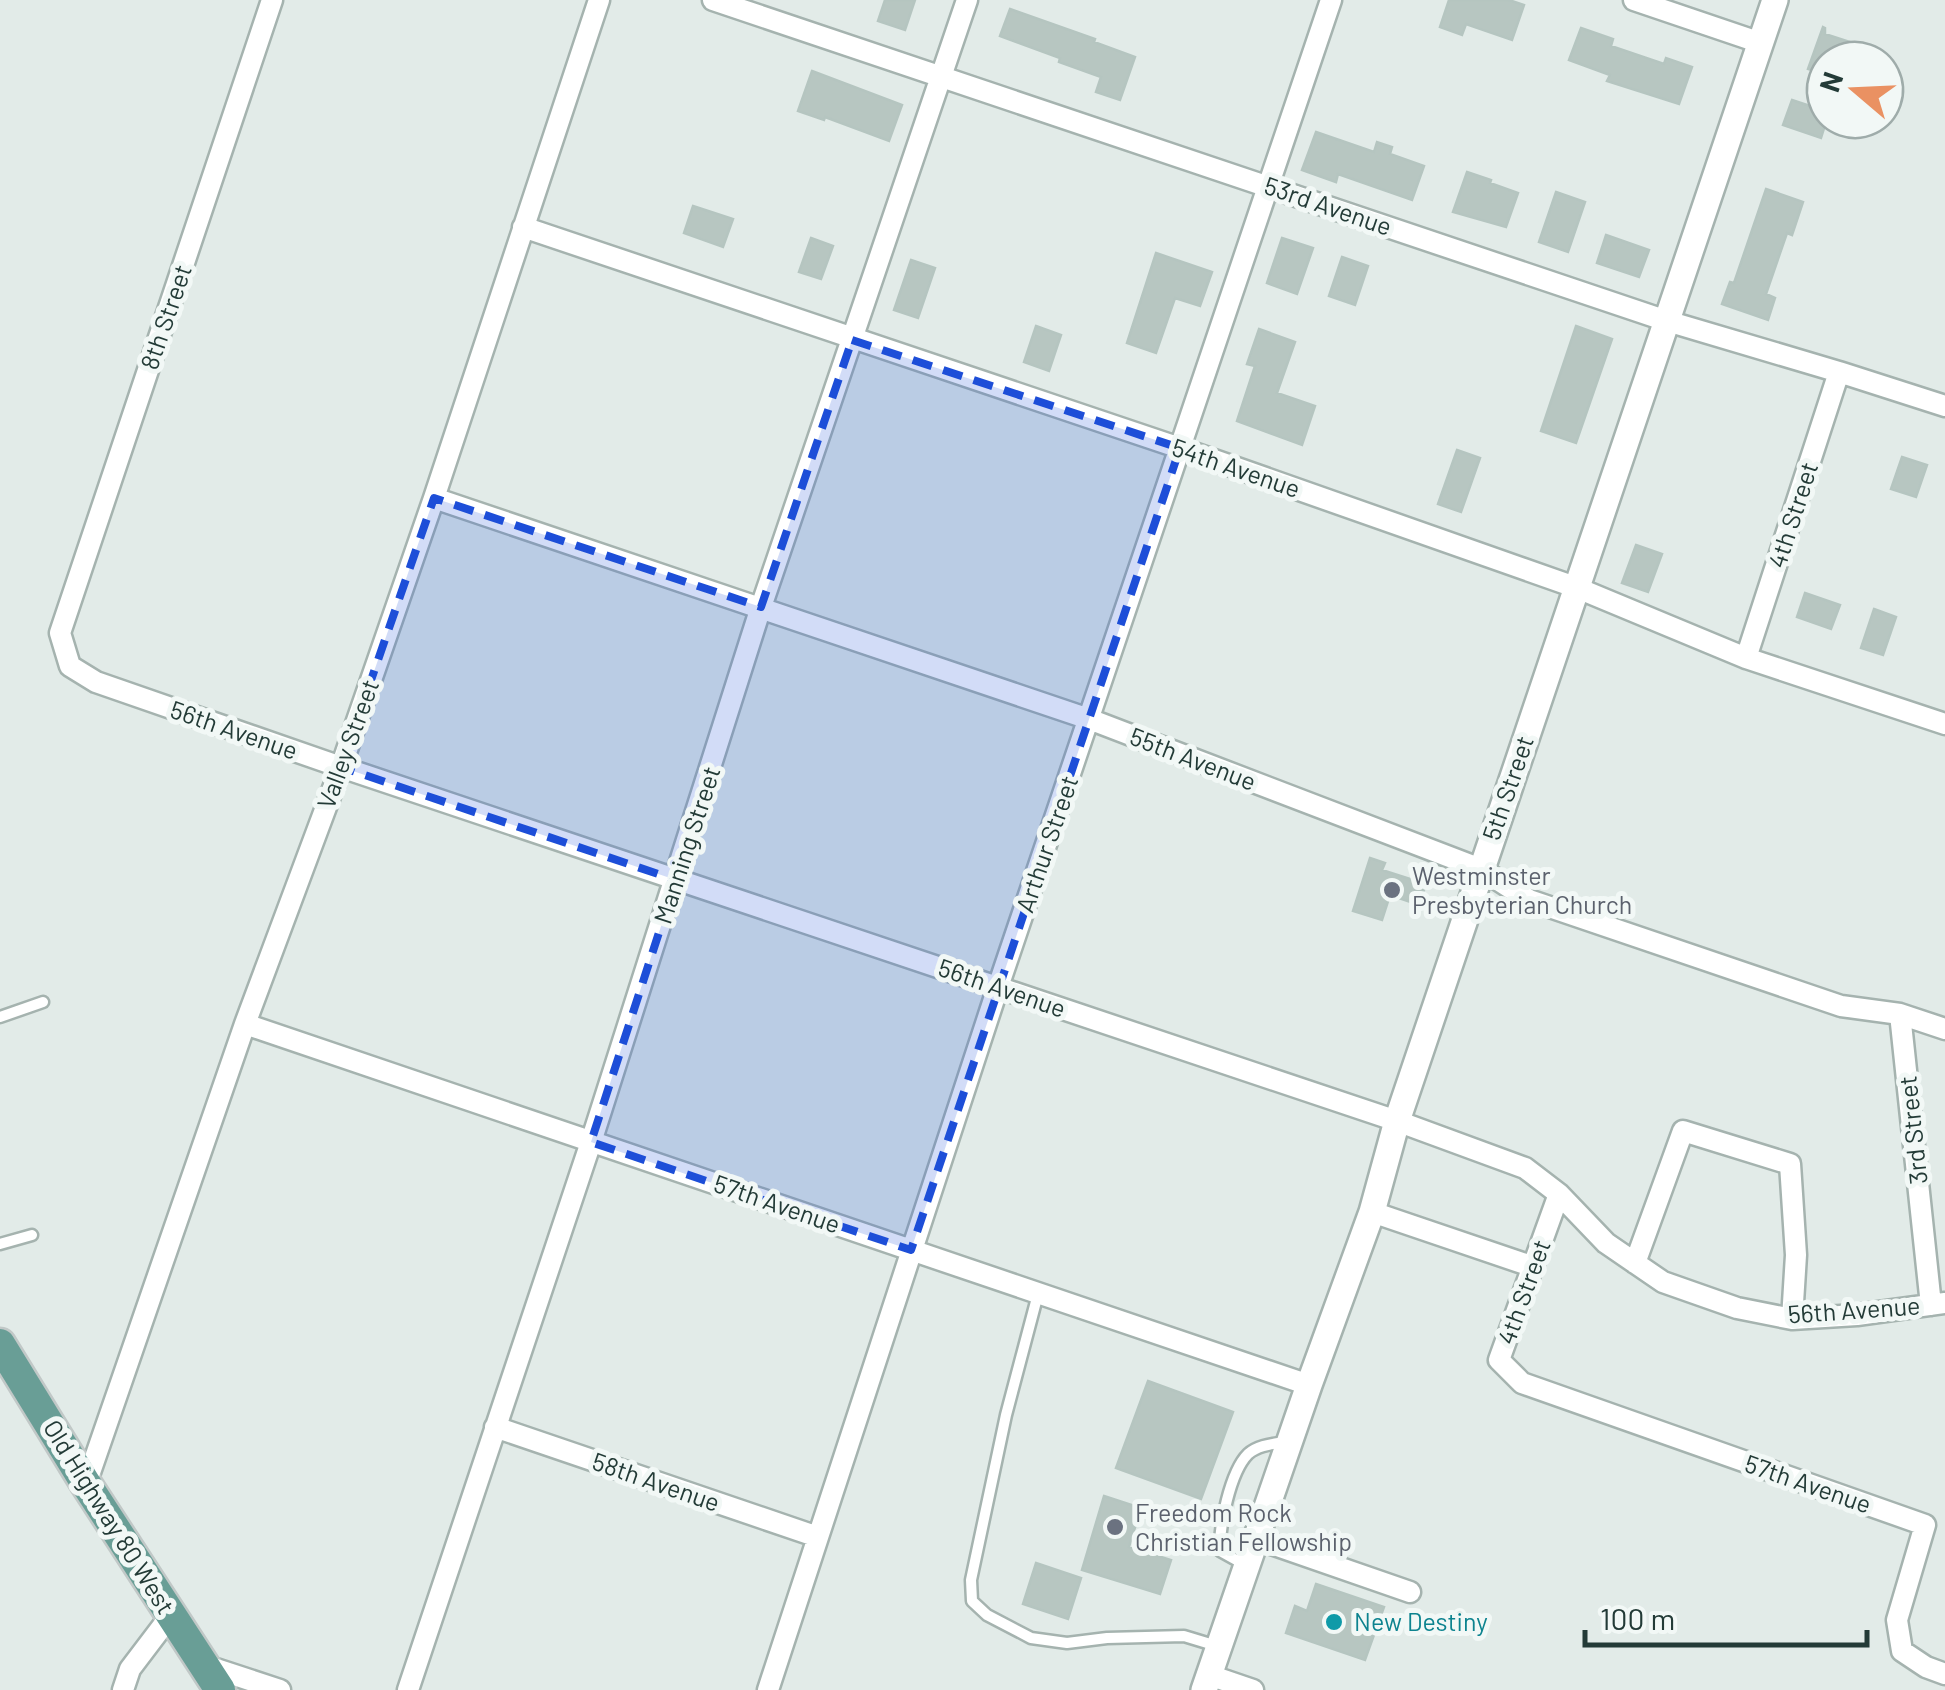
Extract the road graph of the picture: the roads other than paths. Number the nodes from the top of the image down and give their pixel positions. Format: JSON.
{"nodes":[{"id":1,"x":272,"y":0,"type":"edge"},
{"id":2,"x":599,"y":0,"type":"edge"},
{"id":3,"x":713,"y":0,"type":"edge"},
{"id":4,"x":967,"y":0,"type":"edge"},
{"id":5,"x":1331,"y":0,"type":"edge"},
{"id":6,"x":1634,"y":0,"type":"edge"},
{"id":7,"x":1774,"y":0,"type":"edge"},
{"id":8,"x":1761,"y":43,"type":"junction"},
{"id":9,"x":940,"y":77,"type":"junction"},
{"id":10,"x":1270,"y":186,"type":"junction"},
{"id":11,"x":523,"y":227,"type":"junction"},
{"id":12,"x":1667,"y":322,"type":"junction"},
{"id":13,"x":852,"y":340,"type":"junction"},
{"id":14,"x":1839,"y":372,"type":"junction"},
{"id":15,"x":1945,"y":406,"type":"edge"},
{"id":16,"x":1180,"y":448,"type":"junction"},
{"id":17,"x":434,"y":498,"type":"junction"},
{"id":18,"x":1575,"y":587,"type":"junction"},
{"id":19,"x":761,"y":607,"type":"junction"},
{"id":20,"x":60,"y":633,"type":"joint"},
{"id":21,"x":1746,"y":658,"type":"junction"},
{"id":22,"x":1089,"y":719,"type":"junction"},
{"id":23,"x":1945,"y":724,"type":"edge"},
{"id":24,"x":341,"y":768,"type":"junction"},
{"id":25,"x":1481,"y":869,"type":"junction"},
{"id":26,"x":676,"y":880,"type":"junction"},
{"id":27,"x":998,"y":987,"type":"junction"},
{"id":28,"x":42,"y":1002,"type":"dead end"},
{"id":29,"x":1900,"y":1014,"type":"junction"},
{"id":30,"x":0,"y":1017,"type":"edge"},
{"id":31,"x":244,"y":1024,"type":"junction"},
{"id":32,"x":1945,"y":1029,"type":"edge"},
{"id":33,"x":1397,"y":1121,"type":"junction"},
{"id":34,"x":591,"y":1142,"type":"junction"},
{"id":35,"x":1559,"y":1194,"type":"junction"},
{"id":36,"x":1372,"y":1212,"type":"junction"},
{"id":37,"x":32,"y":1234,"type":"dead end"},
{"id":38,"x":0,"y":1244,"type":"edge"},
{"id":39,"x":912,"y":1250,"type":"junction"},
{"id":40,"x":1636,"y":1263,"type":"junction"},
{"id":41,"x":1534,"y":1267,"type":"junction"},
{"id":42,"x":1038,"y":1293,"type":"junction"},
{"id":43,"x":1938,"y":1304,"type":"edge"},
{"id":44,"x":1792,"y":1319,"type":"junction"},
{"id":45,"x":0,"y":1344,"type":"edge"},
{"id":46,"x":1522,"y":1383,"type":"joint"},
{"id":47,"x":1309,"y":1385,"type":"junction"},
{"id":48,"x":495,"y":1427,"type":"junction"},
{"id":49,"x":1290,"y":1441,"type":"junction"},
{"id":50,"x":86,"y":1484,"type":"junction"},
{"id":51,"x":818,"y":1537,"type":"junction"},
{"id":52,"x":1257,"y":1540,"type":"junction"},
{"id":53,"x":1248,"y":1567,"type":"junction"},
{"id":54,"x":1410,"y":1592,"type":"dead end"},
{"id":55,"x":171,"y":1614,"type":"junction"},
{"id":56,"x":1219,"y":1646,"type":"junction"},
{"id":57,"x":1945,"y":1674,"type":"edge"},
{"id":58,"x":212,"y":1678,"type":"edge"},
{"id":59,"x":1206,"y":1682,"type":"edge"},
{"id":60,"x":123,"y":1690,"type":"edge"},
{"id":61,"x":280,"y":1690,"type":"edge"},
{"id":62,"x":408,"y":1690,"type":"edge"},
{"id":63,"x":768,"y":1690,"type":"edge"},
{"id":64,"x":1254,"y":1690,"type":"edge"}],
"edges":[{"from":1,"to":20,"type":"street","name":"8th Street"},
{"from":2,"to":11,"type":"street","name":"Valley Street"},
{"from":3,"to":9,"type":"street","name":"53rd Avenue"},
{"from":4,"to":9,"type":"street","name":"Manning Street"},
{"from":5,"to":10,"type":"street","name":"Arthur Street"},
{"from":6,"to":8,"type":"street"},
{"from":7,"to":8,"type":"street","name":"5th Street"},
{"from":8,"to":12,"type":"street","name":"5th Street"},
{"from":9,"to":10,"type":"street","name":"53rd Avenue"},
{"from":9,"to":13,"type":"street","name":"Manning Street"},
{"from":10,"to":12,"type":"street","name":"53rd Avenue"},
{"from":10,"to":16,"type":"street","name":"Arthur Street"},
{"from":11,"to":13,"type":"street","name":"54th Avenue"},
{"from":11,"to":17,"type":"street","name":"Valley Street"},
{"from":12,"to":14,"type":"street","name":"53rd Avenue"},
{"from":12,"to":18,"type":"street","name":"5th Street"},
{"from":13,"to":16,"type":"street","name":"54th Avenue"},
{"from":13,"to":19,"type":"street","name":"Manning Street"},
{"from":14,"to":15,"type":"street","name":"53rd Avenue"},
{"from":14,"to":21,"type":"street","name":"4th Street"},
{"from":16,"to":18,"type":"street","name":"54th Avenue"},
{"from":16,"to":22,"type":"street","name":"Arthur Street"},
{"from":17,"to":19,"type":"street","name":"55th Avenue"},
{"from":17,"to":24,"type":"street","name":"Valley Street"},
{"from":18,"to":21,"type":"street","name":"54th Avenue"},
{"from":18,"to":25,"type":"street","name":"5th Street"},
{"from":19,"to":22,"type":"street","name":"55th Avenue"},
{"from":19,"to":26,"type":"street","name":"Manning Street"},
{"from":20,"to":24,"type":"street","name":"56th Avenue"},
{"from":21,"to":23,"type":"street","name":"54th Avenue"},
{"from":22,"to":25,"type":"street","name":"55th Avenue"},
{"from":22,"to":27,"type":"street","name":"Arthur Street"},
{"from":24,"to":26,"type":"street","name":"56th Avenue"},
{"from":24,"to":31,"type":"street","name":"Valley Street"},
{"from":25,"to":29,"type":"street","name":"55th Avenue"},
{"from":25,"to":33,"type":"street","name":"5th Street"},
{"from":26,"to":27,"type":"street","name":"56th Avenue"},
{"from":26,"to":34,"type":"street","name":"Manning Street"},
{"from":27,"to":33,"type":"street","name":"56th Avenue"},
{"from":27,"to":39,"type":"street","name":"Arthur Street"},
{"from":28,"to":30,"type":"lane"},
{"from":29,"to":32,"type":"street","name":"55th Avenue"},
{"from":29,"to":43,"type":"street","name":"3rd Street"},
{"from":31,"to":34,"type":"street","name":"57th Avenue"},
{"from":31,"to":50,"type":"street","name":"Valley Street"},
{"from":33,"to":35,"type":"street","name":"56th Avenue"},
{"from":33,"to":36,"type":"street","name":"5th Street"},
{"from":34,"to":39,"type":"street","name":"57th Avenue"},
{"from":34,"to":48,"type":"street","name":"Manning Street"},
{"from":35,"to":40,"type":"street","name":"56th Avenue"},
{"from":35,"to":41,"type":"street","name":"4th Street"},
{"from":36,"to":41,"type":"street"},
{"from":36,"to":47,"type":"street","name":"5th Street"},
{"from":37,"to":38,"type":"lane"},
{"from":39,"to":42,"type":"street","name":"57th Avenue"},
{"from":39,"to":51,"type":"street","name":"Arthur Street"},
{"from":40,"to":44,"type":"street","name":"56th Avenue"},
{"from":40,"to":44,"type":"street"},
{"from":41,"to":46,"type":"street","name":"4th Street"},
{"from":42,"to":47,"type":"street","name":"57th Avenue"},
{"from":42,"to":56,"type":"lane"},
{"from":43,"to":44,"type":"street","name":"56th Avenue"},
{"from":45,"to":50,"type":"main road","name":"Old Highway 80 West"},
{"from":46,"to":57,"type":"street","name":"57th Avenue"},
{"from":47,"to":49,"type":"street","name":"5th Street"},
{"from":48,"to":51,"type":"street","name":"58th Avenue"},
{"from":48,"to":62,"type":"street","name":"Manning Street"},
{"from":49,"to":52,"type":"street","name":"5th Street"},
{"from":49,"to":53,"type":"lane"},
{"from":50,"to":55,"type":"main road","name":"Old Highway 80 West"},
{"from":51,"to":63,"type":"street","name":"Arthur Street"},
{"from":52,"to":53,"type":"street","name":"5th Street"},
{"from":52,"to":54,"type":"street"},
{"from":53,"to":56,"type":"street","name":"5th Street"},
{"from":55,"to":58,"type":"main road","name":"Old Highway 80 West"},
{"from":55,"to":60,"type":"street"},
{"from":56,"to":59,"type":"street","name":"5th Street"},
{"from":58,"to":61,"type":"street"},
{"from":59,"to":64,"type":"street"}]}
